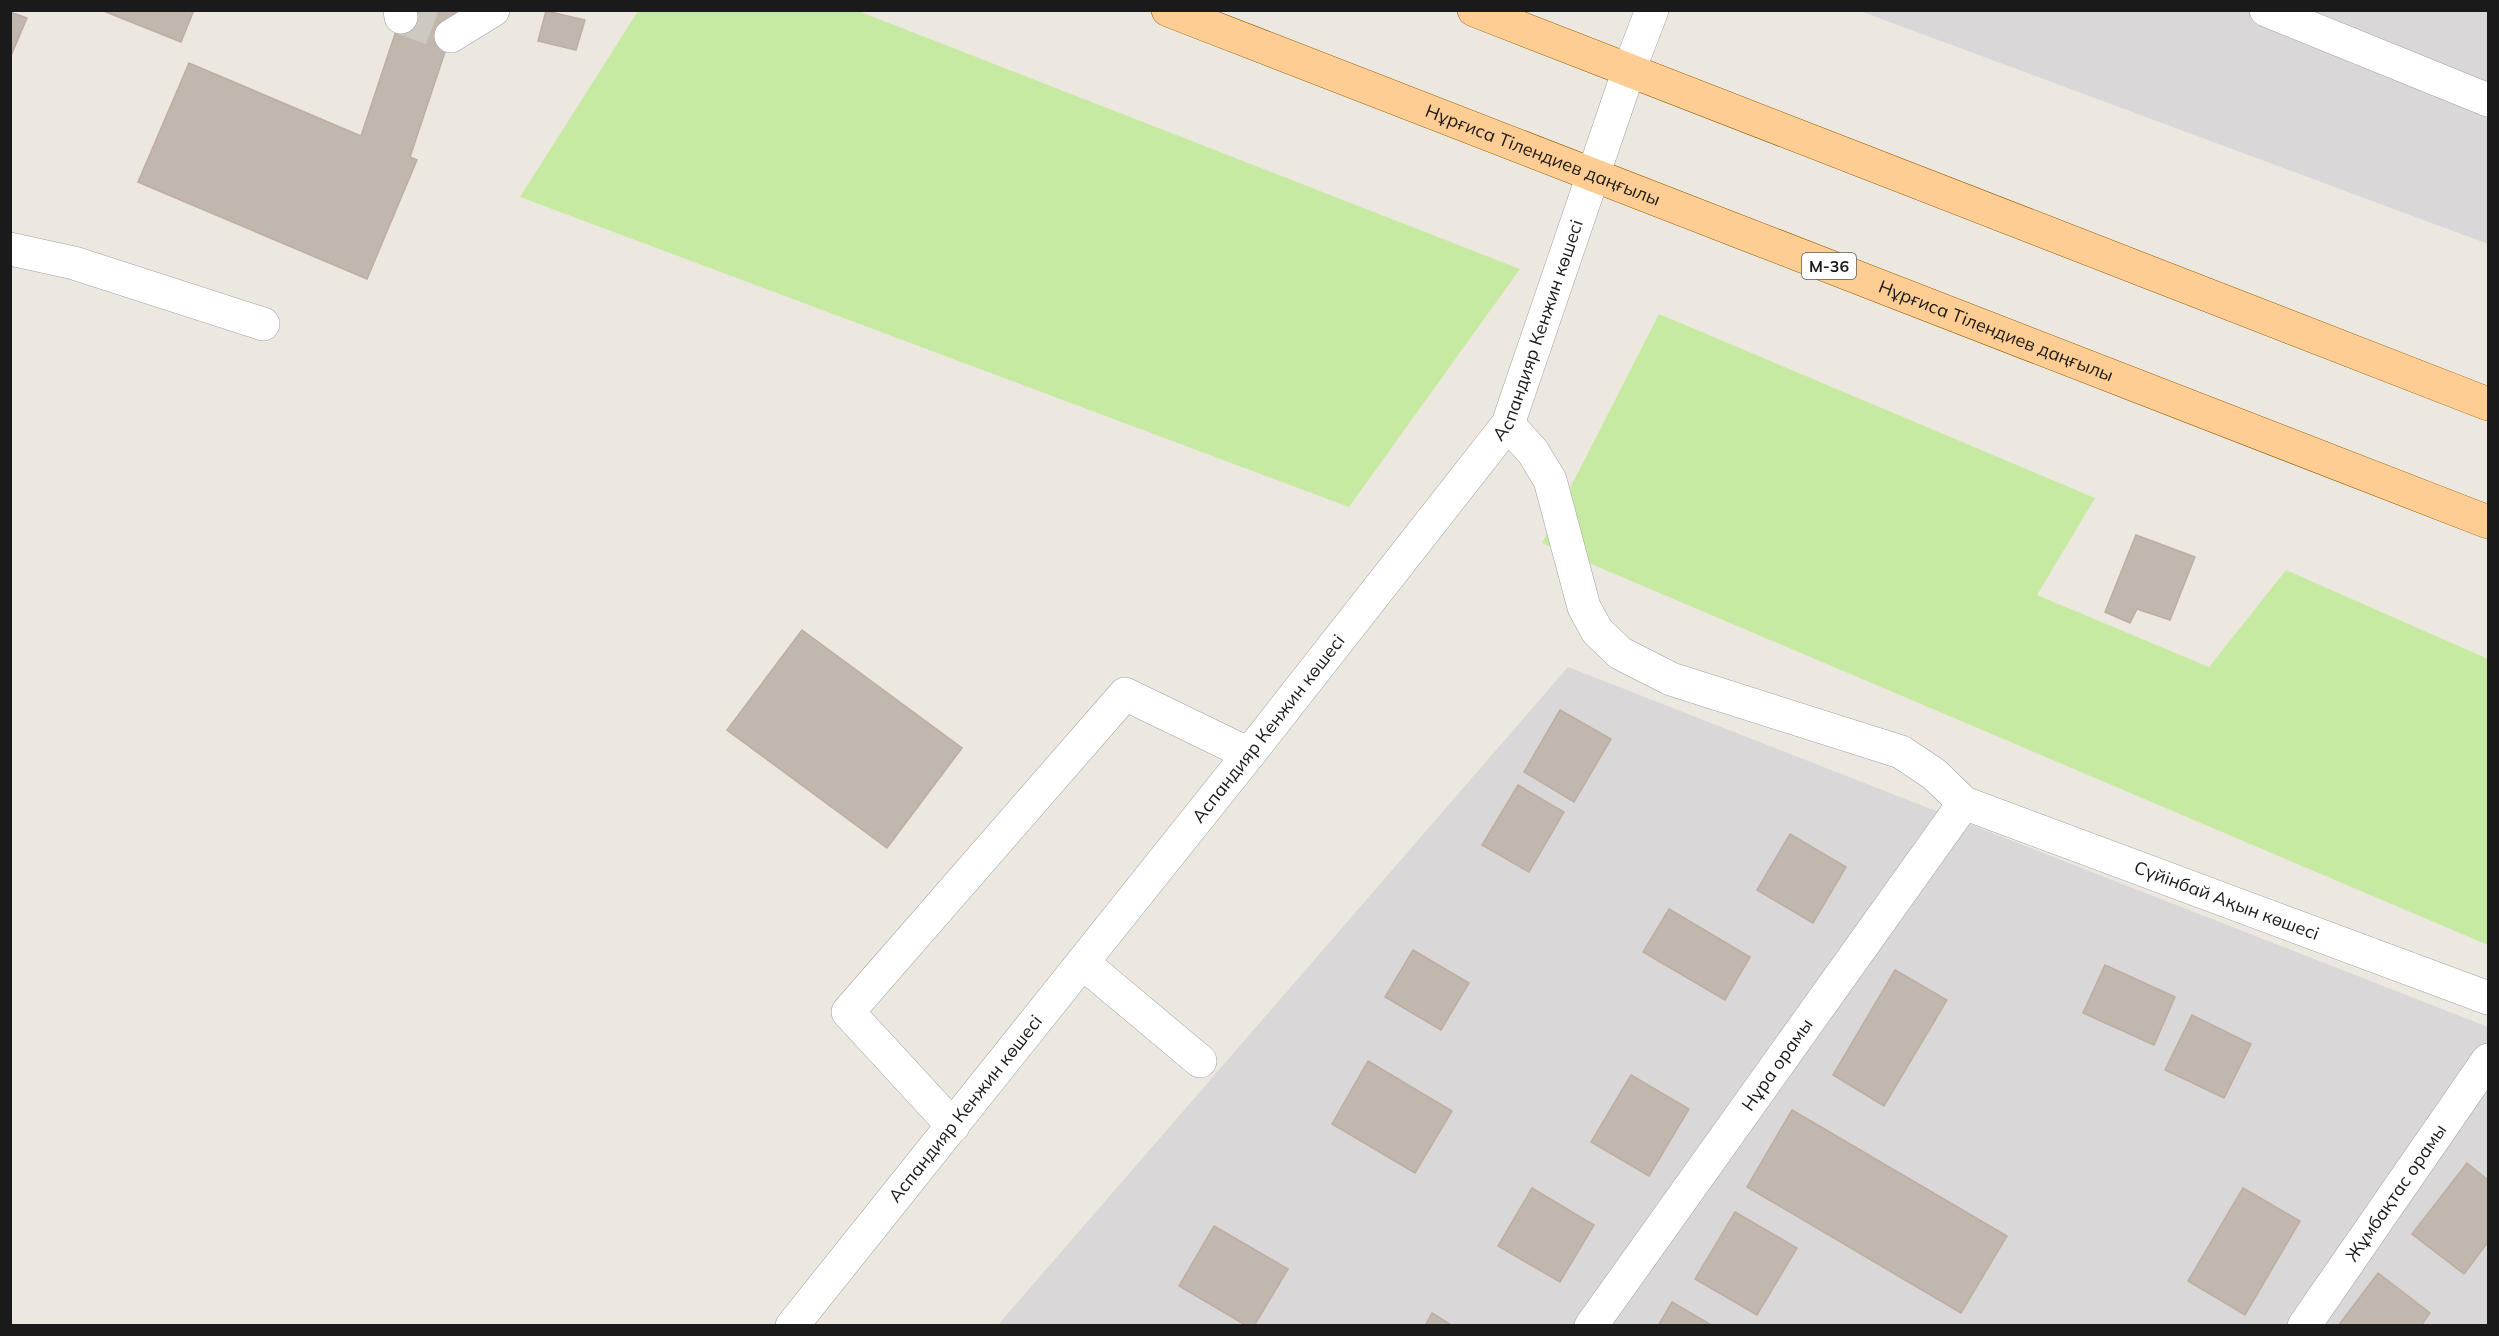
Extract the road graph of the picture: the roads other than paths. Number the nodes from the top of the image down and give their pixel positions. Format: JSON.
{"nodes":[{"id":1,"x":493,"y":10,"type":"edge"},
{"id":2,"x":1168,"y":10,"type":"edge"},
{"id":3,"x":1474,"y":10,"type":"edge"},
{"id":4,"x":1652,"y":10,"type":"edge"},
{"id":5,"x":2266,"y":10,"type":"edge"},
{"id":6,"x":451,"y":36,"type":"dead end"},
{"id":7,"x":1629,"y":70,"type":"junction"},
{"id":8,"x":2488,"y":100,"type":"edge"},
{"id":9,"x":1593,"y":174,"type":"junction"},
{"id":10,"x":10,"y":249,"type":"edge"},
{"id":11,"x":263,"y":324,"type":"dead end"},
{"id":12,"x":2488,"y":405,"type":"edge"},
{"id":13,"x":1508,"y":424,"type":"junction"},
{"id":14,"x":2488,"y":522,"type":"edge"},
{"id":15,"x":1249,"y":754,"type":"junction"},
{"id":16,"x":1964,"y":803,"type":"junction"},
{"id":17,"x":1083,"y":963,"type":"junction"},
{"id":18,"x":2488,"y":998,"type":"edge"},
{"id":19,"x":2488,"y":1060,"type":"edge"},
{"id":20,"x":1200,"y":1061,"type":"dead end"},
{"id":21,"x":953,"y":1126,"type":"junction"},
{"id":22,"x":792,"y":1326,"type":"edge"},
{"id":23,"x":1591,"y":1326,"type":"edge"},
{"id":24,"x":2304,"y":1326,"type":"edge"}],
"edges":[{"from":1,"to":6,"type":"street"},
{"from":2,"to":9,"type":"main road","name":"Нұрғиса Тілендиев даңғылы","number":"M-36"},
{"from":3,"to":7,"type":"main road"},
{"from":4,"to":7,"type":"street","name":"Аспандияр Кенжин көшесі"},
{"from":5,"to":8,"type":"street"},
{"from":7,"to":9,"type":"street","name":"Аспандияр Кенжин көшесі"},
{"from":7,"to":12,"type":"main road"},
{"from":9,"to":13,"type":"street","name":"Аспандияр Кенжин көшесі"},
{"from":9,"to":14,"type":"main road","name":"Нұрғиса Тілендиев даңғылы","number":"M-36"},
{"from":10,"to":11,"type":"street"},
{"from":13,"to":15,"type":"street","name":"Аспандияр Кенжин көшесі"},
{"from":13,"to":16,"type":"street"},
{"from":15,"to":17,"type":"street","name":"Аспандияр Кенжин көшесі"},
{"from":15,"to":21,"type":"street"},
{"from":16,"to":18,"type":"street","name":"Сүйінбай Ақын көшесі"},
{"from":16,"to":23,"type":"street","name":"Нұра орамы"},
{"from":17,"to":20,"type":"street"},
{"from":17,"to":21,"type":"street","name":"Аспандияр Кенжин көшесі"},
{"from":19,"to":24,"type":"street","name":"Жұмбақтас орамы"},
{"from":21,"to":22,"type":"street","name":"Аспандияр Кенжин көшесі"}]}
